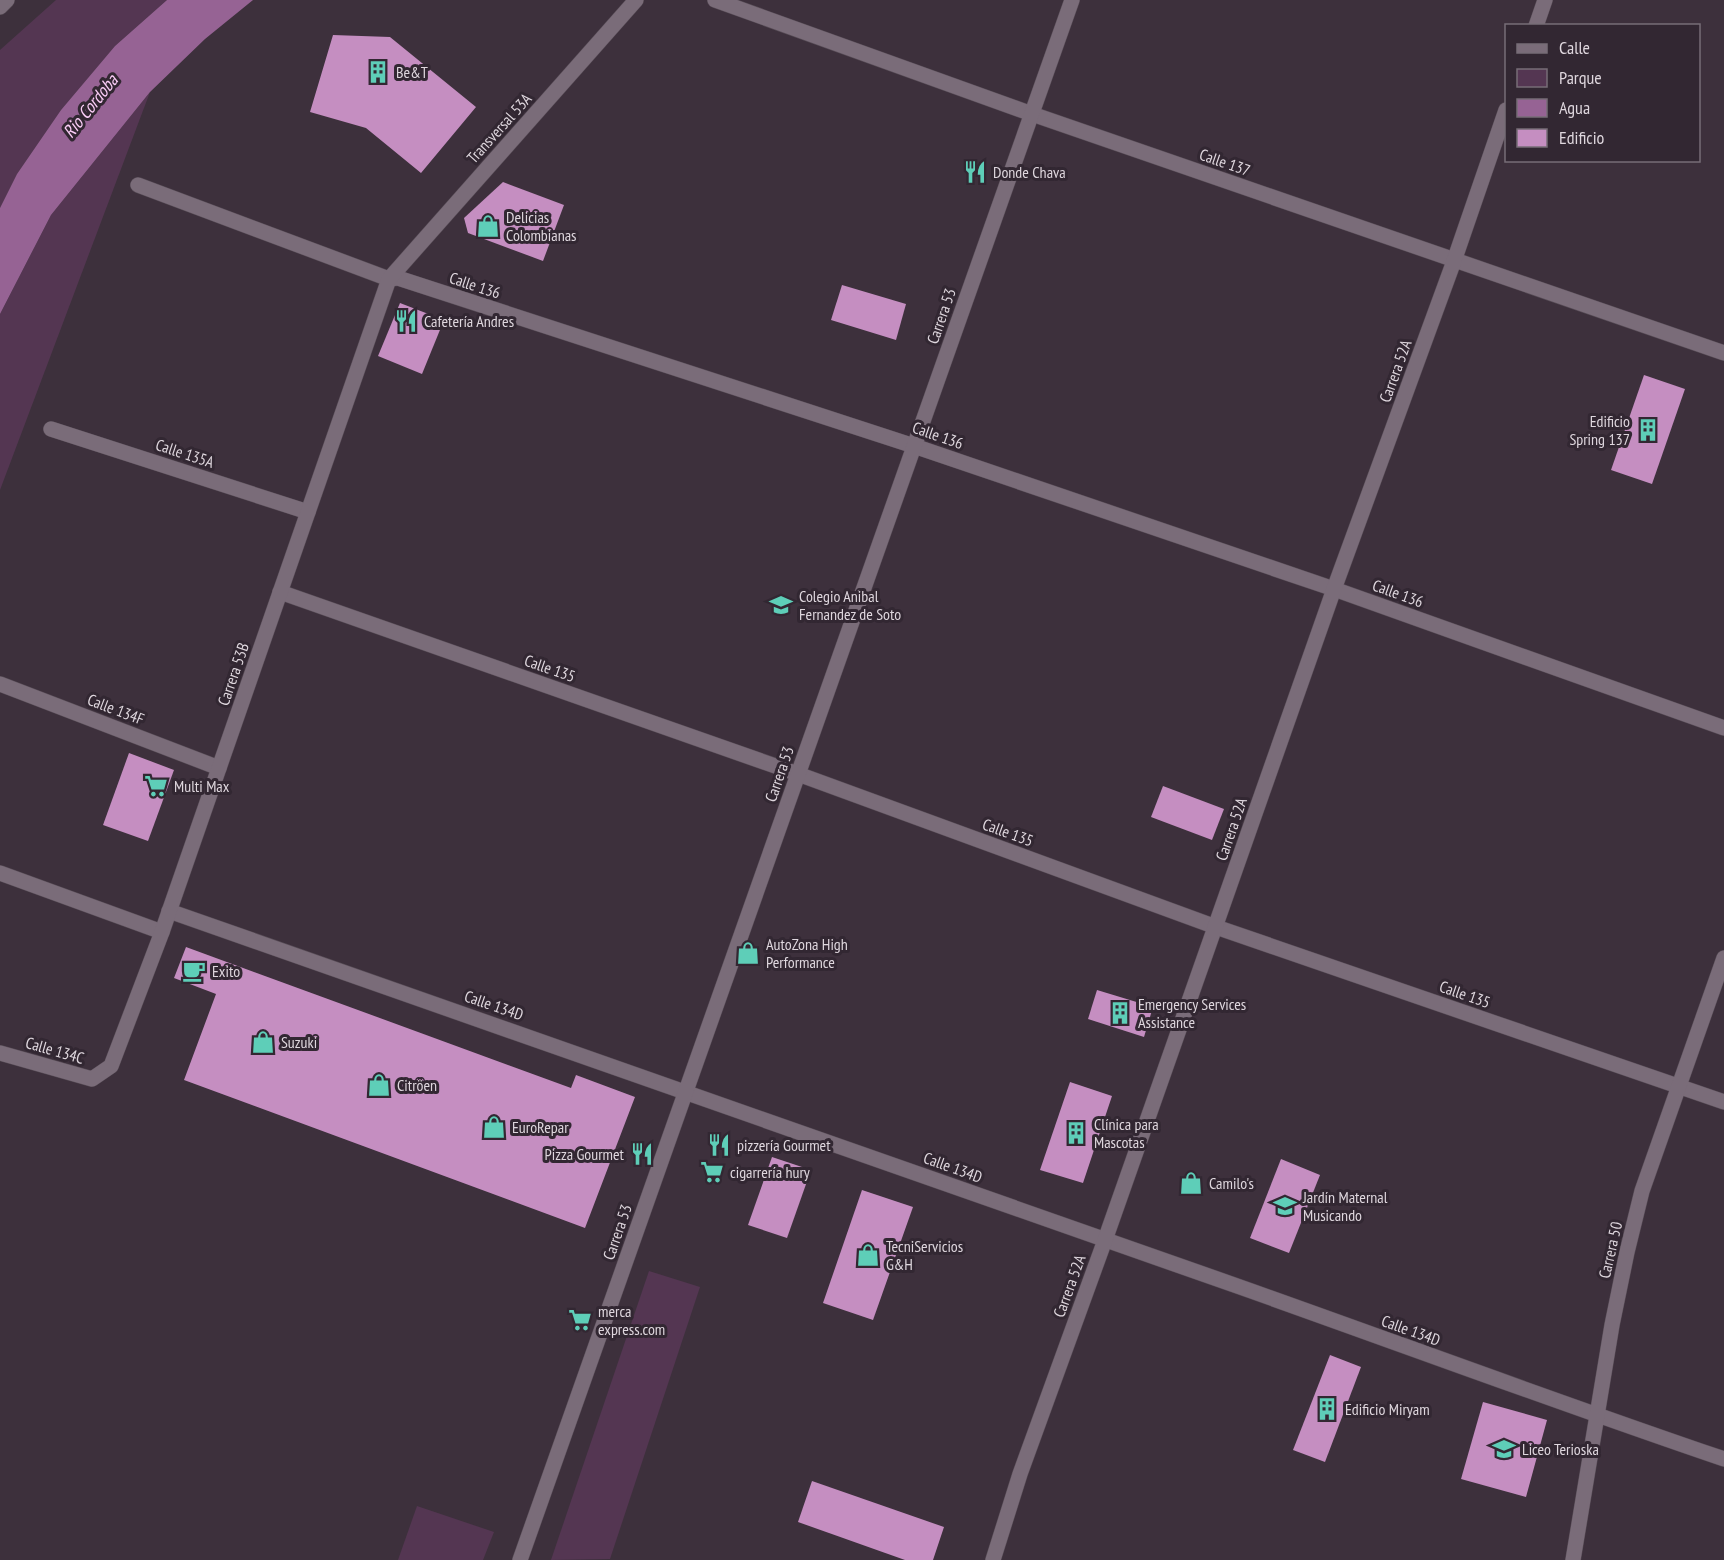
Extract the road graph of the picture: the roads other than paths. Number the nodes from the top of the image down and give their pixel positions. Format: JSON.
{"nodes":[{"id":1,"x":7,"y":0,"type":"edge"},
{"id":2,"x":636,"y":0,"type":"edge"},
{"id":3,"x":716,"y":0,"type":"edge"},
{"id":4,"x":1072,"y":0,"type":"edge"},
{"id":5,"x":1545,"y":0,"type":"edge"},
{"id":6,"x":0,"y":7,"type":"edge"},
{"id":7,"x":1537,"y":24,"type":"edge"},
{"id":8,"x":1505,"y":113,"type":"edge"},
{"id":9,"x":1032,"y":114,"type":"junction"},
{"id":10,"x":138,"y":185,"type":"dead end"},
{"id":11,"x":1454,"y":261,"type":"junction"},
{"id":12,"x":389,"y":279,"type":"junction"},
{"id":13,"x":1724,"y":353,"type":"edge"},
{"id":14,"x":51,"y":429,"type":"dead end"},
{"id":15,"x":914,"y":446,"type":"junction"},
{"id":16,"x":308,"y":512,"type":"junction"},
{"id":17,"x":1334,"y":589,"type":"junction"},
{"id":18,"x":280,"y":592,"type":"junction"},
{"id":19,"x":0,"y":684,"type":"edge"},
{"id":20,"x":1724,"y":728,"type":"edge"},
{"id":21,"x":219,"y":768,"type":"junction"},
{"id":22,"x":798,"y":774,"type":"junction"},
{"id":23,"x":0,"y":873,"type":"edge"},
{"id":24,"x":169,"y":911,"type":"junction"},
{"id":25,"x":1216,"y":927,"type":"junction"},
{"id":26,"x":162,"y":932,"type":"junction"},
{"id":27,"x":1724,"y":958,"type":"edge"},
{"id":28,"x":0,"y":1053,"type":"edge"},
{"id":29,"x":100,"y":1074,"type":"joint"},
{"id":30,"x":1679,"y":1087,"type":"junction"},
{"id":31,"x":686,"y":1091,"type":"junction"},
{"id":32,"x":1724,"y":1102,"type":"edge"},
{"id":33,"x":1105,"y":1240,"type":"junction"},
{"id":34,"x":1596,"y":1416,"type":"junction"},
{"id":35,"x":1724,"y":1459,"type":"edge"},
{"id":36,"x":520,"y":1560,"type":"edge"},
{"id":37,"x":993,"y":1560,"type":"edge"},
{"id":38,"x":1573,"y":1560,"type":"edge"}],
"edges":[{"from":1,"to":6,"type":"street"},
{"from":2,"to":12,"type":"street","name":"Transversal 53A"},
{"from":3,"to":9,"type":"street","name":"Calle 137"},
{"from":4,"to":9,"type":"street","name":"Carrera 53"},
{"from":5,"to":7,"type":"street"},
{"from":8,"to":11,"type":"street","name":"Carrera 52A"},
{"from":9,"to":11,"type":"street","name":"Calle 137"},
{"from":9,"to":15,"type":"street","name":"Carrera 53"},
{"from":10,"to":12,"type":"street","name":"Calle 136"},
{"from":11,"to":13,"type":"street","name":"Calle 137"},
{"from":11,"to":17,"type":"street","name":"Carrera 52A"},
{"from":12,"to":15,"type":"street","name":"Calle 136"},
{"from":12,"to":16,"type":"street","name":"Carrera 53B"},
{"from":14,"to":16,"type":"street","name":"Calle 135A"},
{"from":15,"to":17,"type":"street","name":"Calle 136"},
{"from":15,"to":22,"type":"street","name":"Carrera 53"},
{"from":16,"to":18,"type":"street","name":"Carrera 53B"},
{"from":17,"to":20,"type":"street","name":"Calle 136"},
{"from":17,"to":25,"type":"street","name":"Carrera 52A"},
{"from":18,"to":21,"type":"street","name":"Carrera 53B"},
{"from":18,"to":22,"type":"street","name":"Calle 135"},
{"from":19,"to":21,"type":"street","name":"Calle 134F"},
{"from":21,"to":24,"type":"street","name":"Carrera 53B"},
{"from":22,"to":25,"type":"street","name":"Calle 135"},
{"from":22,"to":31,"type":"street","name":"Carrera 53"},
{"from":23,"to":26,"type":"street"},
{"from":24,"to":26,"type":"street","name":"Carrera 53B"},
{"from":24,"to":31,"type":"street","name":"Calle 134D"},
{"from":25,"to":30,"type":"street","name":"Calle 135"},
{"from":25,"to":33,"type":"street","name":"Carrera 52A"},
{"from":26,"to":29,"type":"street","name":"Carrera 53B"},
{"from":27,"to":30,"type":"street","name":"Carrera 50"},
{"from":28,"to":29,"type":"street","name":"Calle 134C"},
{"from":30,"to":32,"type":"street","name":"Calle 135"},
{"from":30,"to":34,"type":"street","name":"Carrera 50"},
{"from":31,"to":33,"type":"street","name":"Calle 134D"},
{"from":31,"to":36,"type":"street","name":"Carrera 53"},
{"from":33,"to":34,"type":"street","name":"Calle 134D"},
{"from":33,"to":37,"type":"street","name":"Carrera 52A"},
{"from":34,"to":35,"type":"street","name":"Calle 134D"},
{"from":34,"to":38,"type":"street","name":"Carrera 50"}]}
